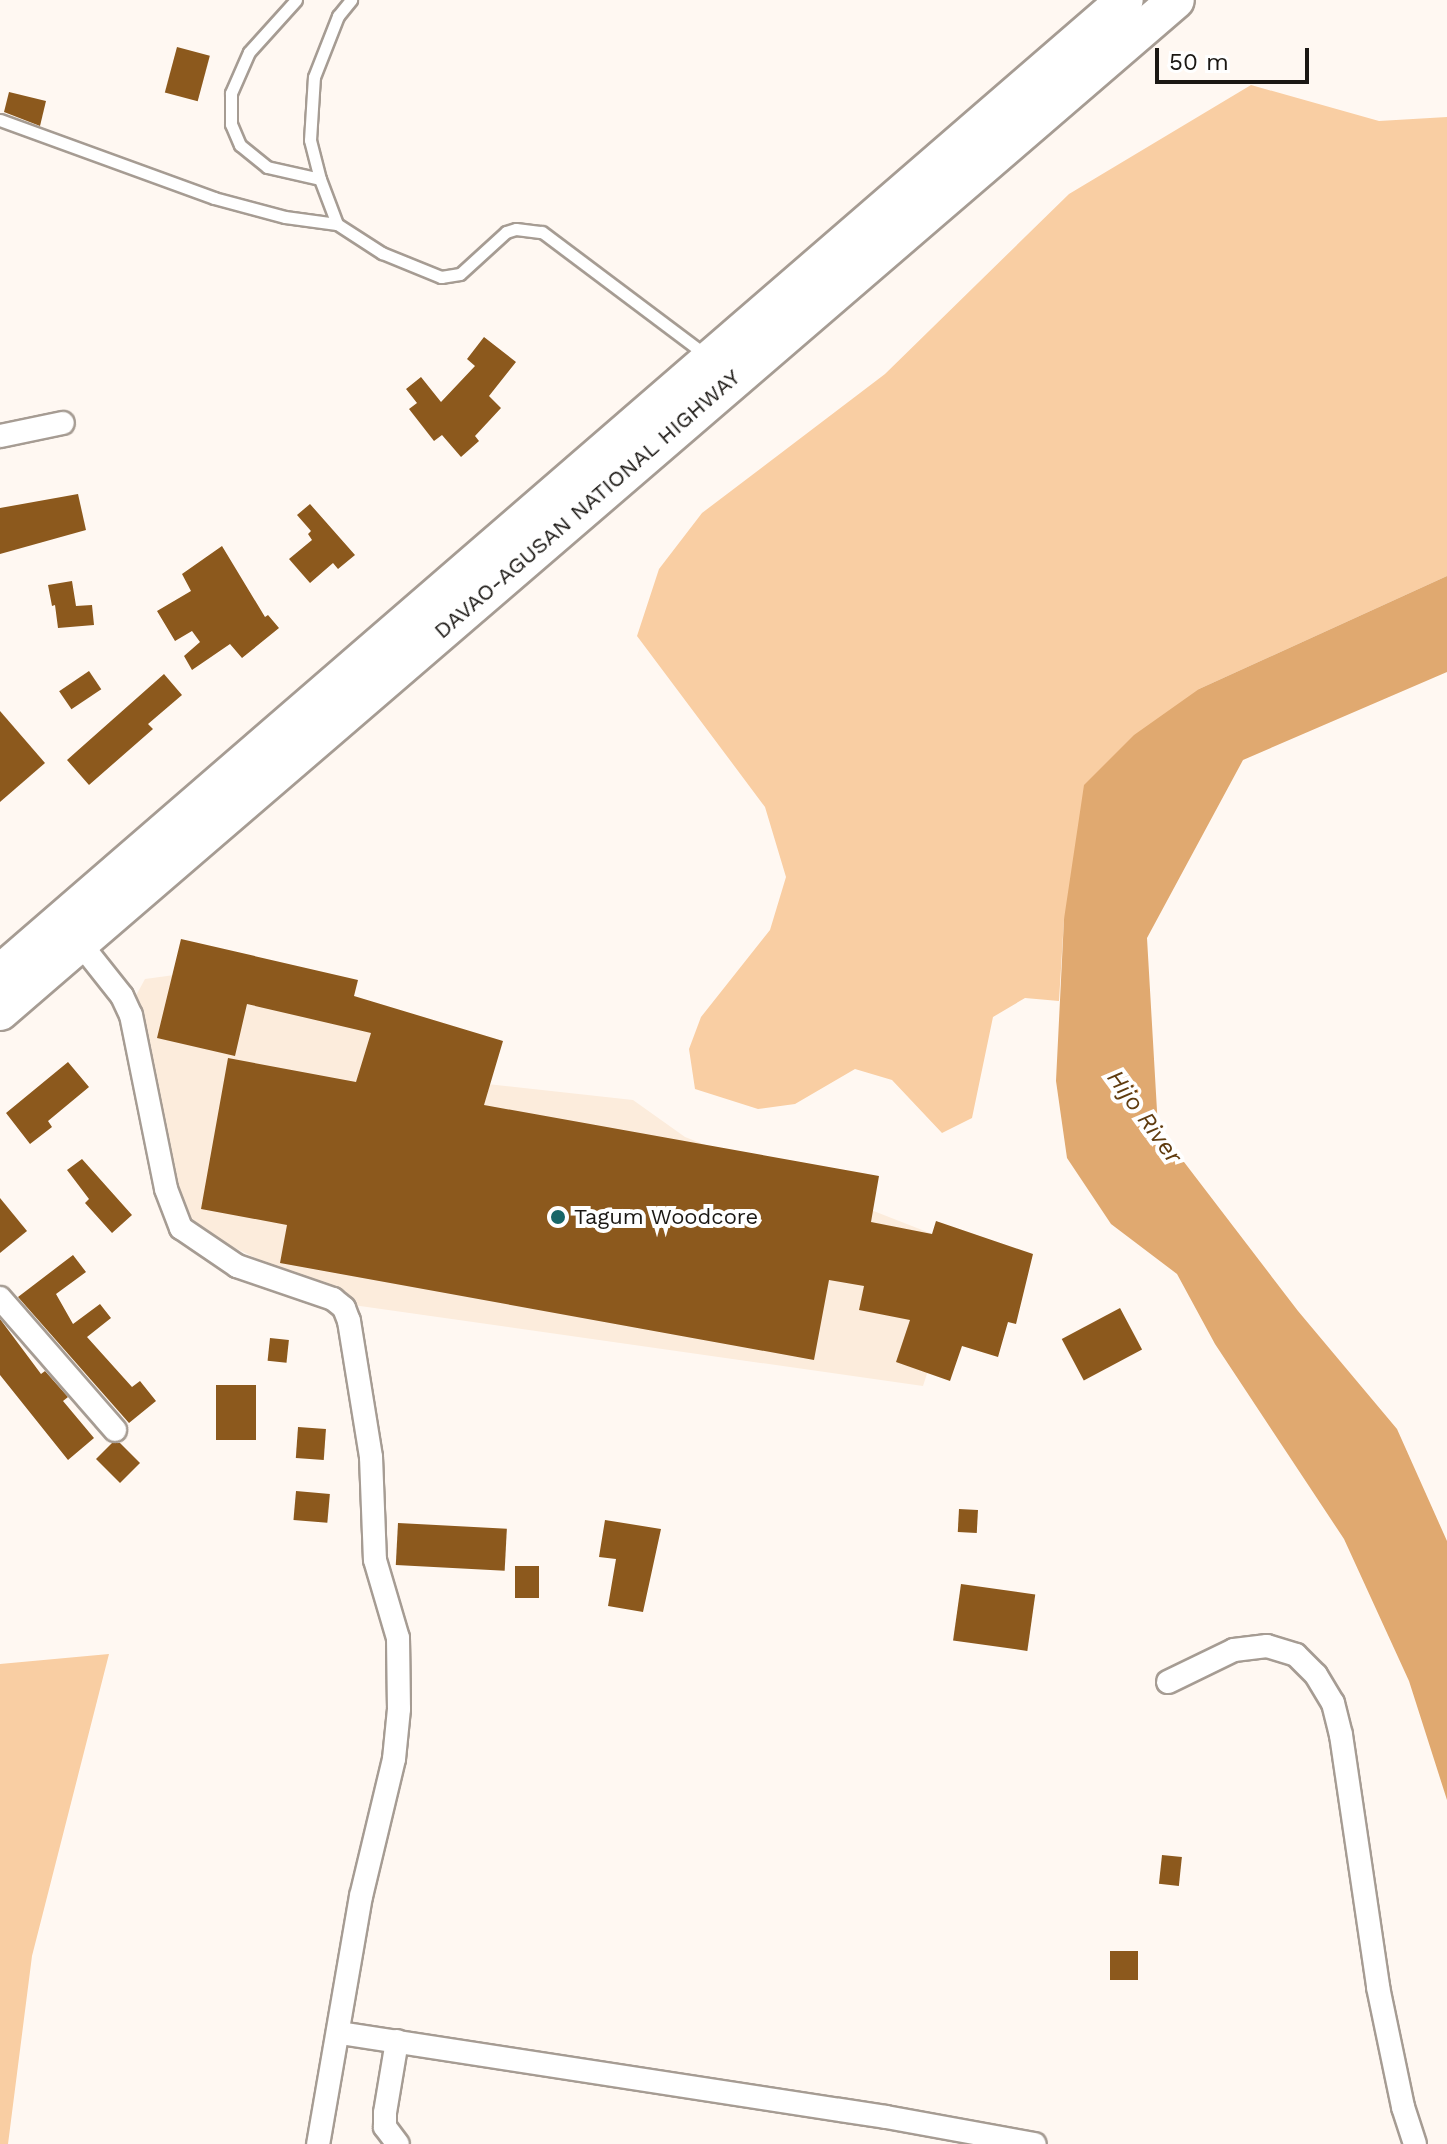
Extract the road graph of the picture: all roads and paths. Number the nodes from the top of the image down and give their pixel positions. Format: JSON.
{"nodes":[{"id":1,"x":296,"y":0,"type":"edge"},
{"id":2,"x":351,"y":0,"type":"edge"},
{"id":3,"x":1125,"y":0,"type":"edge"},
{"id":4,"x":1176,"y":0,"type":"edge"},
{"id":5,"x":0,"y":120,"type":"edge"},
{"id":6,"x":320,"y":179,"type":"junction"},
{"id":7,"x":337,"y":224,"type":"junction"},
{"id":8,"x":711,"y":359,"type":"junction"},
{"id":9,"x":63,"y":423,"type":"dead end"},
{"id":10,"x":0,"y":436,"type":"edge"},
{"id":11,"x":70,"y":931,"type":"junction"},
{"id":12,"x":0,"y":973,"type":"edge"},
{"id":13,"x":0,"y":1012,"type":"edge"},
{"id":14,"x":0,"y":1298,"type":"edge"},
{"id":15,"x":115,"y":1430,"type":"dead end"},
{"id":16,"x":1168,"y":1682,"type":"dead end"},
{"id":17,"x":340,"y":2033,"type":"junction"},
{"id":18,"x":397,"y":2041,"type":"junction"},
{"id":19,"x":318,"y":2144,"type":"edge"},
{"id":20,"x":398,"y":2144,"type":"edge"},
{"id":21,"x":1035,"y":2144,"type":"edge"},
{"id":22,"x":1415,"y":2144,"type":"edge"}],
"edges":[{"from":1,"to":6,"type":"lane"},
{"from":2,"to":6,"type":"lane"},
{"from":3,"to":8,"type":"highway","name":"DAVAO-AGUSAN NATIONAL HIGHWAY"},
{"from":4,"to":11,"type":"highway","name":"DAVAO-AGUSAN NATIONAL HIGHWAY"},
{"from":5,"to":7,"type":"lane"},
{"from":6,"to":7,"type":"lane"},
{"from":7,"to":8,"type":"lane"},
{"from":8,"to":11,"type":"highway","name":"DAVAO-AGUSAN NATIONAL HIGHWAY"},
{"from":9,"to":10,"type":"street"},
{"from":11,"to":12,"type":"highway","name":"DAVAO-AGUSAN NATIONAL HIGHWAY"},
{"from":11,"to":13,"type":"highway","name":"DAVAO-AGUSAN NATIONAL HIGHWAY"},
{"from":11,"to":17,"type":"street"},
{"from":14,"to":15,"type":"street"},
{"from":16,"to":22,"type":"street"},
{"from":17,"to":18,"type":"street"},
{"from":17,"to":19,"type":"street"},
{"from":18,"to":20,"type":"street"},
{"from":18,"to":21,"type":"street"}]}
